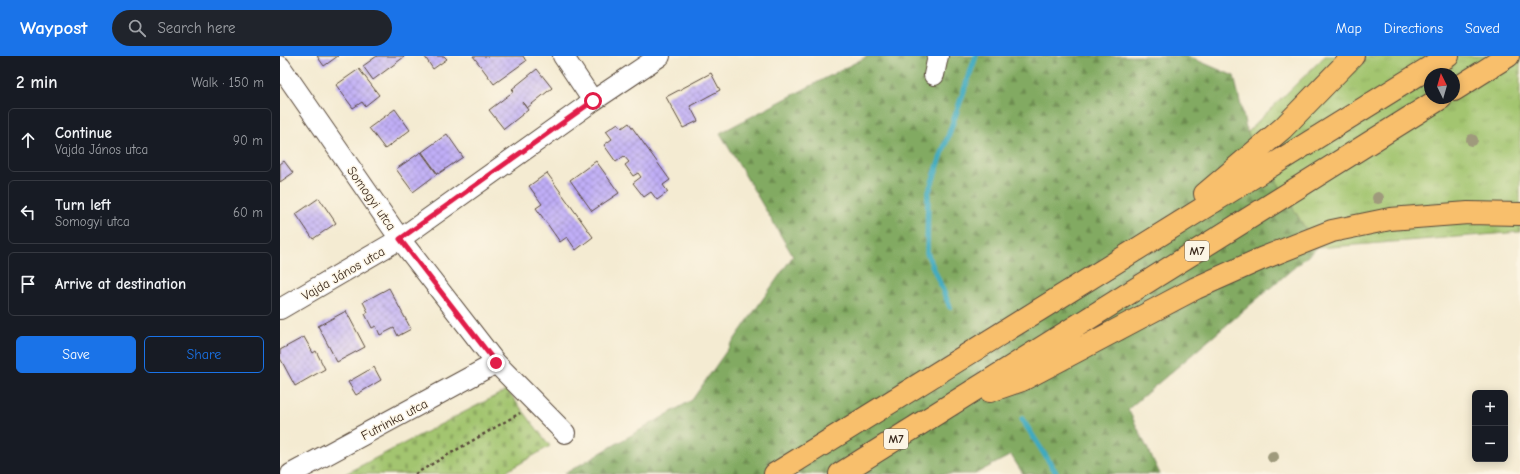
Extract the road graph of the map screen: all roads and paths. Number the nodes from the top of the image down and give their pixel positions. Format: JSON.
{"nodes":[{"id":1,"x":563,"y":56,"type":"edge"},
{"id":2,"x":660,"y":56,"type":"edge"},
{"id":3,"x":1353,"y":56,"type":"edge"},
{"id":4,"x":1448,"y":56,"type":"edge"},
{"id":5,"x":1508,"y":56,"type":"edge"},
{"id":6,"x":280,"y":66,"type":"edge"},
{"id":7,"x":1460,"y":86,"type":"edge"},
{"id":8,"x":593,"y":101,"type":"junction"},
{"id":9,"x":1431,"y":104,"type":"edge"},
{"id":10,"x":1520,"y":214,"type":"edge"},
{"id":11,"x":400,"y":239,"type":"junction"},
{"id":12,"x":1146,"y":244,"type":"junction"},
{"id":13,"x":280,"y":309,"type":"edge"},
{"id":14,"x":496,"y":363,"type":"junction"},
{"id":15,"x":536,"y":404,"type":"junction"},
{"id":16,"x":953,"y":404,"type":"junction"},
{"id":17,"x":565,"y":434,"type":"dead end"},
{"id":18,"x":291,"y":474,"type":"edge"},
{"id":19,"x":415,"y":474,"type":"edge"},
{"id":20,"x":775,"y":474,"type":"edge"},
{"id":21,"x":840,"y":474,"type":"edge"}],
"edges":[{"from":1,"to":8,"type":"street"},
{"from":2,"to":8,"type":"street","name":"Vajda János utca"},
{"from":3,"to":12,"type":"highway"},
{"from":4,"to":12,"type":"highway","number":"M7"},
{"from":5,"to":7,"type":"highway"},
{"from":6,"to":11,"type":"street","name":"Somogyi utca"},
{"from":8,"to":11,"type":"street","name":"Vajda János utca"},
{"from":9,"to":16,"type":"highway","number":"M7"},
{"from":10,"to":16,"type":"highway"},
{"from":11,"to":13,"type":"street","name":"Vajda János utca"},
{"from":11,"to":14,"type":"street","name":"Somogyi utca"},
{"from":12,"to":20,"type":"highway","number":"M7"},
{"from":14,"to":15,"type":"street","name":"Somogyi utca"},
{"from":14,"to":18,"type":"street","name":"Futrinka utca"},
{"from":15,"to":17,"type":"street","name":"Somogyi utca"},
{"from":15,"to":19,"type":"path"},
{"from":16,"to":21,"type":"highway","number":"M7"}]}
